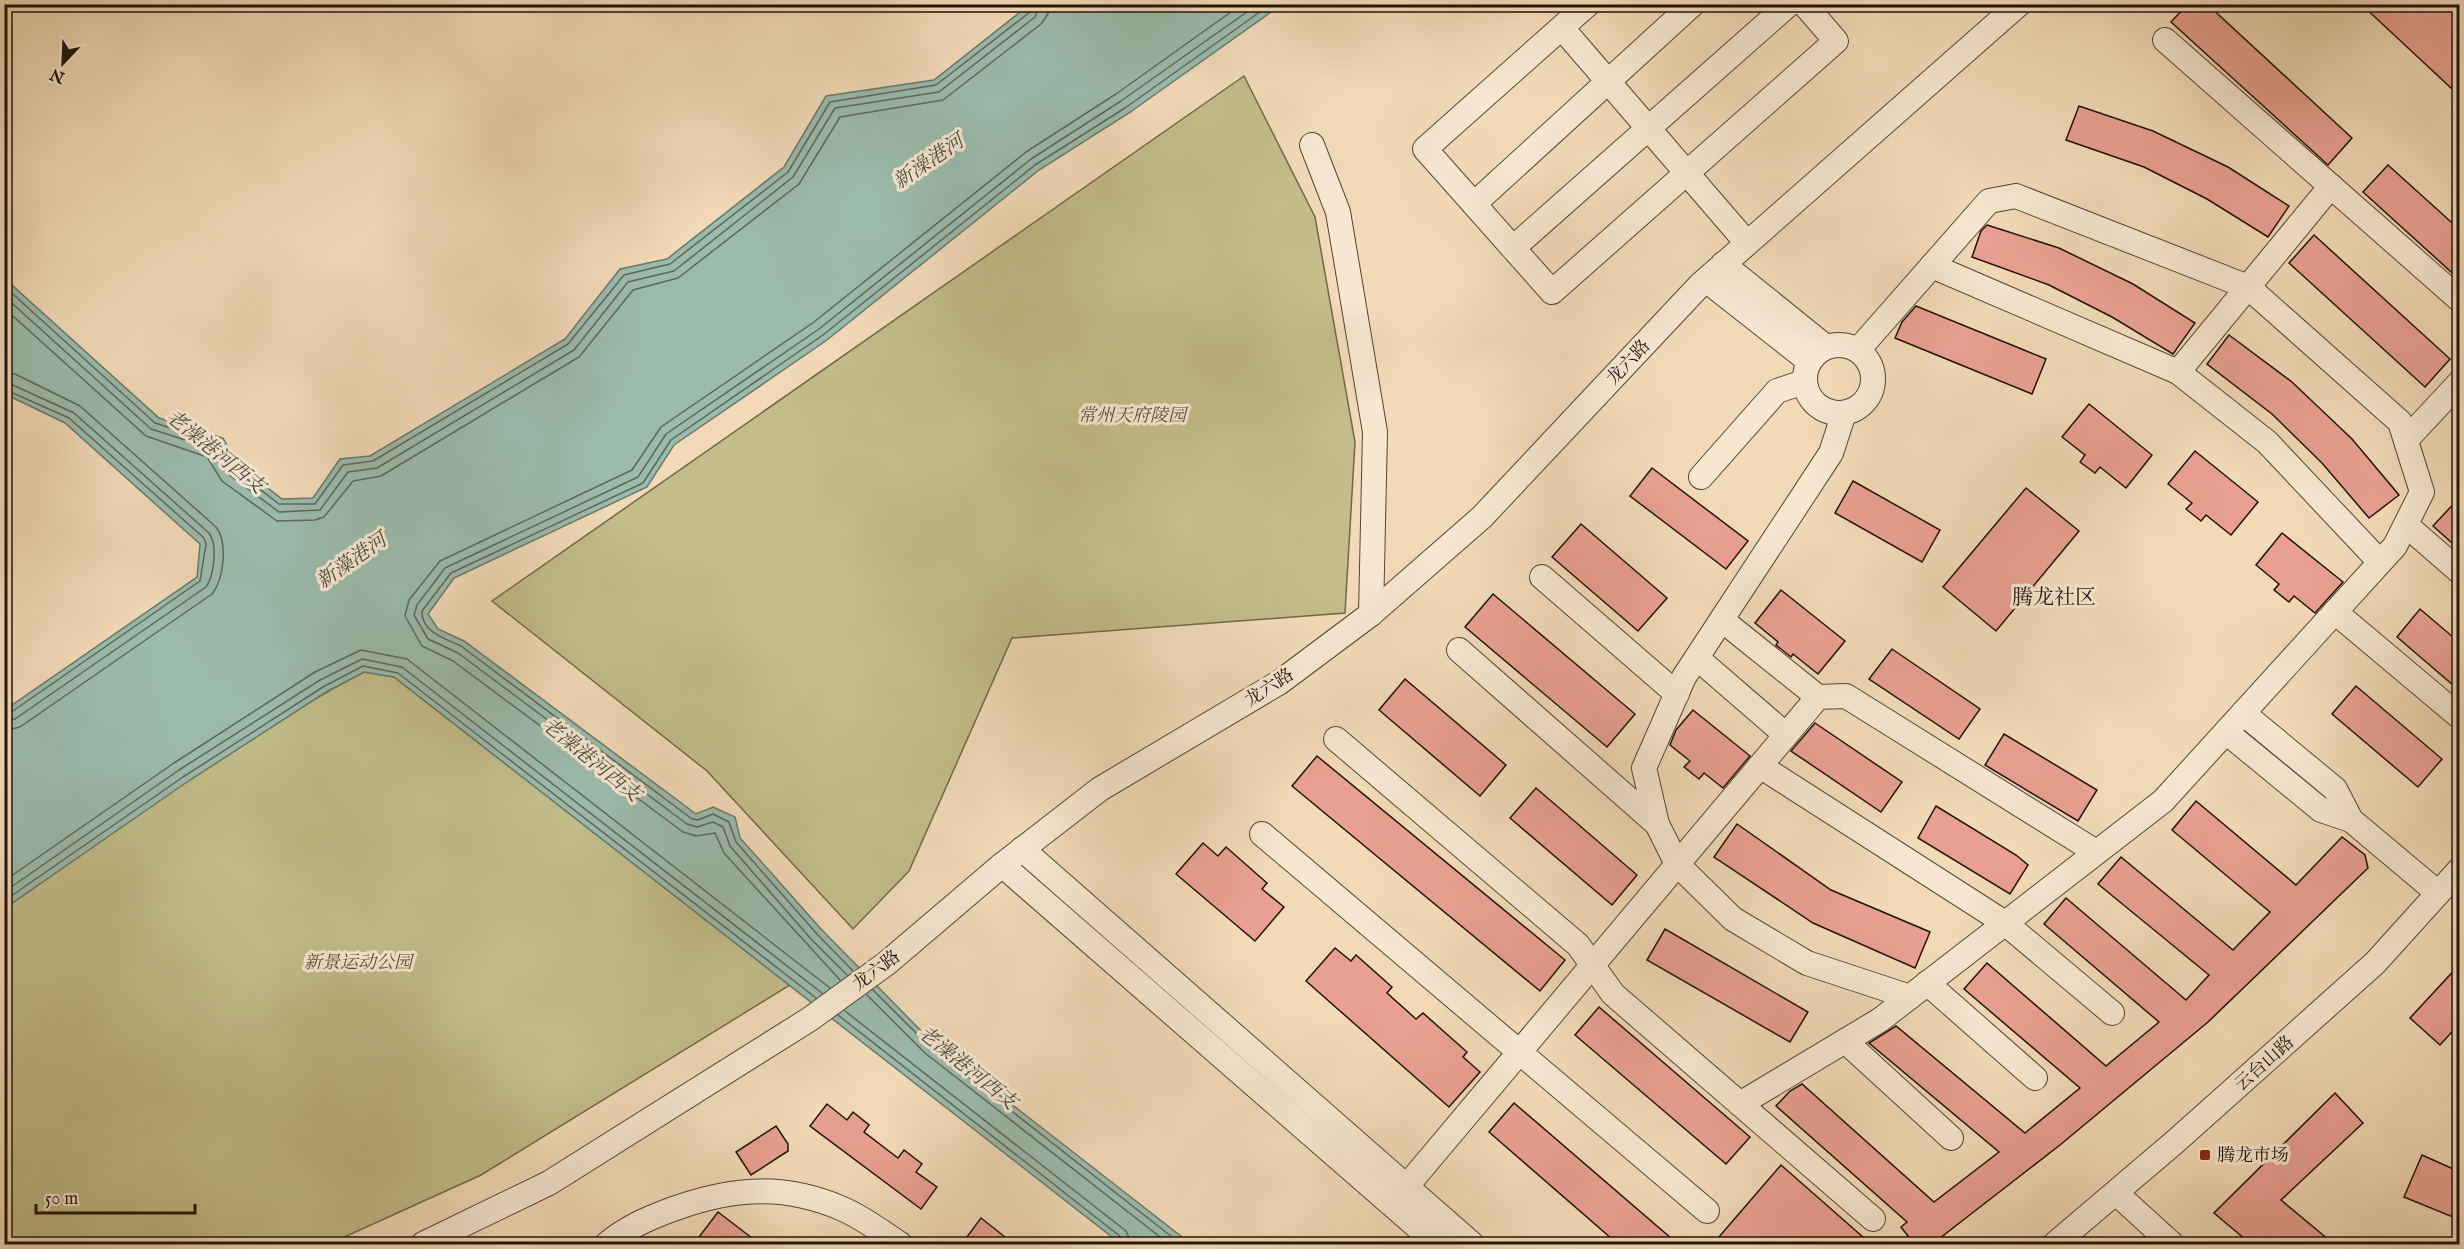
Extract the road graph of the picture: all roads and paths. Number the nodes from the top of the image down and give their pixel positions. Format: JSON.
{"nodes":[{"id":1,"x":1588,"y":4,"type":"edge"},
{"id":2,"x":1693,"y":4,"type":"edge"},
{"id":3,"x":1789,"y":4,"type":"edge"},
{"id":4,"x":1803,"y":4,"type":"edge"},
{"id":5,"x":2019,"y":4,"type":"edge"},
{"id":6,"x":1562,"y":28,"type":"junction"},
{"id":7,"x":2165,"y":40,"type":"dead end"},
{"id":8,"x":1609,"y":81,"type":"junction"},
{"id":9,"x":1649,"y":128,"type":"junction"},
{"id":10,"x":1312,"y":145,"type":"dead end"},
{"id":11,"x":1687,"y":173,"type":"junction"},
{"id":12,"x":2331,"y":186,"type":"junction"},
{"id":13,"x":1474,"y":204,"type":"junction"},
{"id":14,"x":1748,"y":243,"type":"junction"},
{"id":15,"x":1513,"y":248,"type":"junction"},
{"id":16,"x":1932,"y":266,"type":"junction"},
{"id":17,"x":1715,"y":272,"type":"junction"},
{"id":18,"x":2248,"y":287,"type":"junction"},
{"id":19,"x":2460,"y":300,"type":"edge"},
{"id":20,"x":1858,"y":350,"type":"junction"},
{"id":21,"x":1813,"y":363,"type":"junction"},
{"id":22,"x":2178,"y":372,"type":"junction"},
{"id":23,"x":2460,"y":382,"type":"edge"},
{"id":24,"x":1844,"y":413,"type":"junction"},
{"id":25,"x":2406,"y":440,"type":"junction"},
{"id":26,"x":1701,"y":477,"type":"dead end"},
{"id":27,"x":2406,"y":525,"type":"junction"},
{"id":28,"x":2380,"y":562,"type":"junction"},
{"id":29,"x":2460,"y":573,"type":"edge"},
{"id":30,"x":1542,"y":577,"type":"dead end"},
{"id":31,"x":2335,"y":612,"type":"junction"},
{"id":32,"x":1371,"y":614,"type":"junction"},
{"id":33,"x":1722,"y":620,"type":"junction"},
{"id":34,"x":1459,"y":650,"type":"dead end"},
{"id":35,"x":1697,"y":658,"type":"junction"},
{"id":36,"x":1677,"y":694,"type":"junction"},
{"id":37,"x":1818,"y":697,"type":"junction"},
{"id":38,"x":2243,"y":713,"type":"junction"},
{"id":39,"x":2460,"y":717,"type":"edge"},
{"id":40,"x":2226,"y":732,"type":"junction"},
{"id":41,"x":1786,"y":735,"type":"junction"},
{"id":42,"x":1336,"y":739,"type":"dead end"},
{"id":43,"x":1760,"y":766,"type":"junction"},
{"id":44,"x":2351,"y":820,"type":"junction"},
{"id":45,"x":1657,"y":824,"type":"junction"},
{"id":46,"x":1262,"y":834,"type":"dead end"},
{"id":47,"x":1022,"y":849,"type":"junction"},
{"id":48,"x":2096,"y":852,"type":"junction"},
{"id":49,"x":1677,"y":864,"type":"junction"},
{"id":50,"x":1002,"y":865,"type":"junction"},
{"id":51,"x":2460,"y":869,"type":"edge"},
{"id":52,"x":2438,"y":893,"type":"junction"},
{"id":53,"x":2005,"y":923,"type":"junction"},
{"id":54,"x":1593,"y":965,"type":"junction"},
{"id":55,"x":1918,"y":990,"type":"junction"},
{"id":56,"x":2112,"y":1013,"type":"dead end"},
{"id":57,"x":1845,"y":1041,"type":"junction"},
{"id":58,"x":1520,"y":1052,"type":"junction"},
{"id":59,"x":2035,"y":1078,"type":"dead end"},
{"id":60,"x":1740,"y":1104,"type":"junction"},
{"id":61,"x":1951,"y":1138,"type":"dead end"},
{"id":62,"x":1406,"y":1187,"type":"junction"},
{"id":63,"x":2116,"y":1193,"type":"junction"},
{"id":64,"x":1707,"y":1211,"type":"dead end"},
{"id":65,"x":1873,"y":1220,"type":"dead end"},
{"id":66,"x":423,"y":1245,"type":"edge"},
{"id":67,"x":607,"y":1245,"type":"edge"},
{"id":68,"x":900,"y":1245,"type":"edge"},
{"id":69,"x":1437,"y":1245,"type":"edge"},
{"id":70,"x":1472,"y":1245,"type":"edge"},
{"id":71,"x":2055,"y":1245,"type":"edge"},
{"id":72,"x":2172,"y":1245,"type":"edge"}],
"edges":[{"from":1,"to":6,"type":"street"},
{"from":2,"to":8,"type":"street"},
{"from":3,"to":9,"type":"street"},
{"from":4,"to":11,"type":"street"},
{"from":5,"to":14,"type":"street","name":"龙六路"},
{"from":6,"to":8,"type":"street"},
{"from":6,"to":13,"type":"street"},
{"from":7,"to":12,"type":"street"},
{"from":8,"to":9,"type":"street"},
{"from":8,"to":13,"type":"street"},
{"from":9,"to":11,"type":"street"},
{"from":9,"to":15,"type":"street"},
{"from":10,"to":32,"type":"street"},
{"from":11,"to":14,"type":"street"},
{"from":11,"to":15,"type":"street"},
{"from":12,"to":18,"type":"street"},
{"from":12,"to":19,"type":"street"},
{"from":13,"to":15,"type":"street"},
{"from":14,"to":17,"type":"street","name":"龙六路"},
{"from":16,"to":18,"type":"street"},
{"from":16,"to":20,"type":"street"},
{"from":16,"to":22,"type":"street"},
{"from":17,"to":21,"type":"street"},
{"from":17,"to":32,"type":"street","name":"龙六路"},
{"from":18,"to":22,"type":"street"},
{"from":18,"to":25,"type":"street"},
{"from":20,"to":21,"type":"street"},
{"from":20,"to":24,"type":"street"},
{"from":21,"to":24,"type":"street"},
{"from":21,"to":26,"type":"street"},
{"from":22,"to":28,"type":"street"},
{"from":23,"to":25,"type":"street"},
{"from":24,"to":33,"type":"street"},
{"from":25,"to":27,"type":"street"},
{"from":27,"to":28,"type":"street"},
{"from":27,"to":29,"type":"street"},
{"from":28,"to":31,"type":"street"},
{"from":30,"to":36,"type":"street"},
{"from":31,"to":38,"type":"street"},
{"from":31,"to":39,"type":"street"},
{"from":32,"to":47,"type":"street","name":"龙六路"},
{"from":33,"to":35,"type":"street"},
{"from":33,"to":37,"type":"street"},
{"from":34,"to":45,"type":"street"},
{"from":35,"to":36,"type":"street"},
{"from":35,"to":41,"type":"street"},
{"from":36,"to":45,"type":"street"},
{"from":37,"to":41,"type":"street"},
{"from":37,"to":48,"type":"street"},
{"from":38,"to":40,"type":"street"},
{"from":38,"to":44,"type":"street"},
{"from":40,"to":44,"type":"street"},
{"from":40,"to":48,"type":"street"},
{"from":41,"to":43,"type":"street"},
{"from":42,"to":54,"type":"street"},
{"from":43,"to":49,"type":"street"},
{"from":43,"to":53,"type":"street"},
{"from":44,"to":52,"type":"street"},
{"from":45,"to":49,"type":"street"},
{"from":46,"to":58,"type":"street"},
{"from":47,"to":50,"type":"street","name":"龙六路"},
{"from":47,"to":62,"type":"street"},
{"from":48,"to":53,"type":"street"},
{"from":49,"to":54,"type":"street"},
{"from":49,"to":55,"type":"street"},
{"from":50,"to":66,"type":"street","name":"龙六路"},
{"from":50,"to":69,"type":"street"},
{"from":51,"to":52,"type":"street","name":"云台山路"},
{"from":52,"to":63,"type":"street","name":"云台山路"},
{"from":53,"to":55,"type":"street"},
{"from":53,"to":56,"type":"street"},
{"from":54,"to":58,"type":"street"},
{"from":54,"to":60,"type":"street"},
{"from":55,"to":57,"type":"street"},
{"from":55,"to":59,"type":"street"},
{"from":57,"to":60,"type":"street"},
{"from":57,"to":61,"type":"street"},
{"from":58,"to":62,"type":"street"},
{"from":58,"to":64,"type":"street"},
{"from":60,"to":65,"type":"street"},
{"from":62,"to":70,"type":"street"},
{"from":63,"to":71,"type":"street","name":"云台山路"},
{"from":63,"to":72,"type":"street"},
{"from":67,"to":68,"type":"street"}]}
